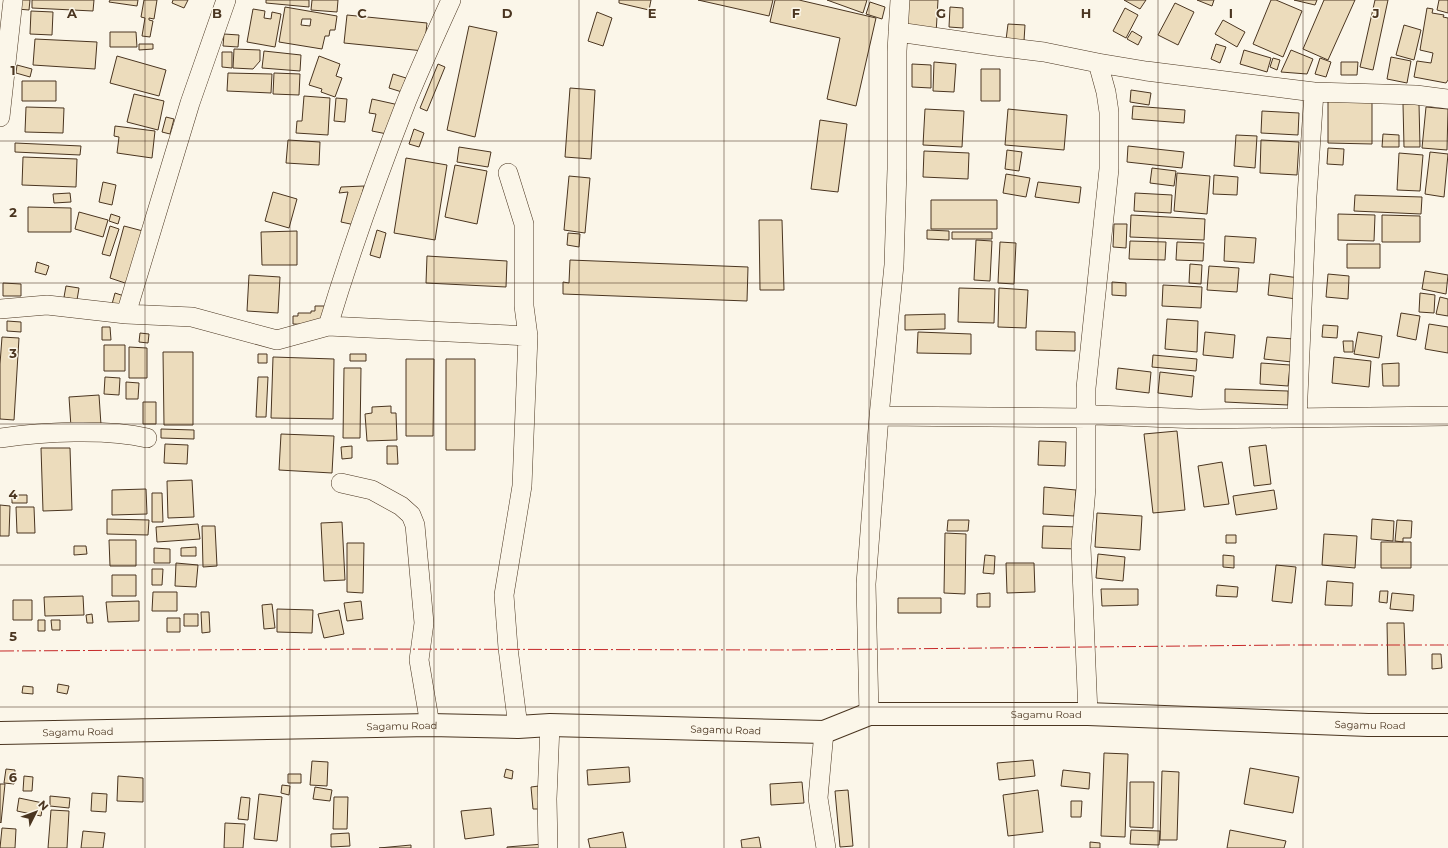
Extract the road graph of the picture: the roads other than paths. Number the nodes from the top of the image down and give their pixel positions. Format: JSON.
{"nodes":[{"id":1,"x":13,"y":0,"type":"edge"},
{"id":2,"x":226,"y":0,"type":"edge"},
{"id":3,"x":451,"y":0,"type":"edge"},
{"id":4,"x":900,"y":0,"type":"edge"},
{"id":5,"x":898,"y":32,"type":"junction"},
{"id":6,"x":1098,"y":63,"type":"junction"},
{"id":7,"x":1314,"y":92,"type":"junction"},
{"id":8,"x":1448,"y":99,"type":"edge"},
{"id":9,"x":0,"y":117,"type":"edge"},
{"id":10,"x":508,"y":173,"type":"dead end"},
{"id":11,"x":0,"y":309,"type":"edge"},
{"id":12,"x":126,"y":314,"type":"junction"},
{"id":13,"x":328,"y":326,"type":"junction"},
{"id":14,"x":528,"y":336,"type":"junction"},
{"id":15,"x":879,"y":416,"type":"junction"},
{"id":16,"x":1448,"y":416,"type":"edge"},
{"id":17,"x":1086,"y":418,"type":"junction"},
{"id":18,"x":1296,"y":418,"type":"junction"},
{"id":19,"x":0,"y":438,"type":"edge"},
{"id":20,"x":147,"y":438,"type":"dead end"},
{"id":21,"x":341,"y":483,"type":"dead end"},
{"id":22,"x":869,"y":714,"type":"junction"},
{"id":23,"x":1088,"y":714,"type":"junction"},
{"id":24,"x":550,"y":725,"type":"junction"},
{"id":25,"x":1448,"y":725,"type":"edge"},
{"id":26,"x":430,"y":726,"type":"junction"},
{"id":27,"x":518,"y":727,"type":"junction"},
{"id":28,"x":824,"y":732,"type":"junction"},
{"id":29,"x":0,"y":733,"type":"edge"},
{"id":30,"x":548,"y":848,"type":"edge"},
{"id":31,"x":826,"y":848,"type":"edge"}],
"edges":[{"from":1,"to":9,"type":"street"},
{"from":2,"to":12,"type":"street"},
{"from":3,"to":13,"type":"street"},
{"from":4,"to":5,"type":"street"},
{"from":5,"to":6,"type":"street"},
{"from":5,"to":15,"type":"street"},
{"from":6,"to":7,"type":"street"},
{"from":6,"to":17,"type":"street"},
{"from":7,"to":8,"type":"street"},
{"from":7,"to":18,"type":"street"},
{"from":10,"to":14,"type":"street"},
{"from":11,"to":12,"type":"street"},
{"from":12,"to":13,"type":"street"},
{"from":13,"to":14,"type":"street"},
{"from":14,"to":27,"type":"street"},
{"from":15,"to":17,"type":"street"},
{"from":15,"to":22,"type":"street"},
{"from":16,"to":18,"type":"street"},
{"from":17,"to":18,"type":"street"},
{"from":17,"to":23,"type":"street"},
{"from":19,"to":20,"type":"street"},
{"from":21,"to":26,"type":"street"},
{"from":22,"to":23,"type":"highway","name":"Sagamu Road"},
{"from":22,"to":28,"type":"highway","name":"Sagamu Road"},
{"from":23,"to":25,"type":"highway","name":"Sagamu Road"},
{"from":24,"to":27,"type":"highway","name":"Sagamu Road"},
{"from":24,"to":28,"type":"highway","name":"Sagamu Road"},
{"from":24,"to":30,"type":"street"},
{"from":26,"to":27,"type":"highway","name":"Sagamu Road"},
{"from":26,"to":29,"type":"highway","name":"Sagamu Road"},
{"from":28,"to":31,"type":"street"}]}
